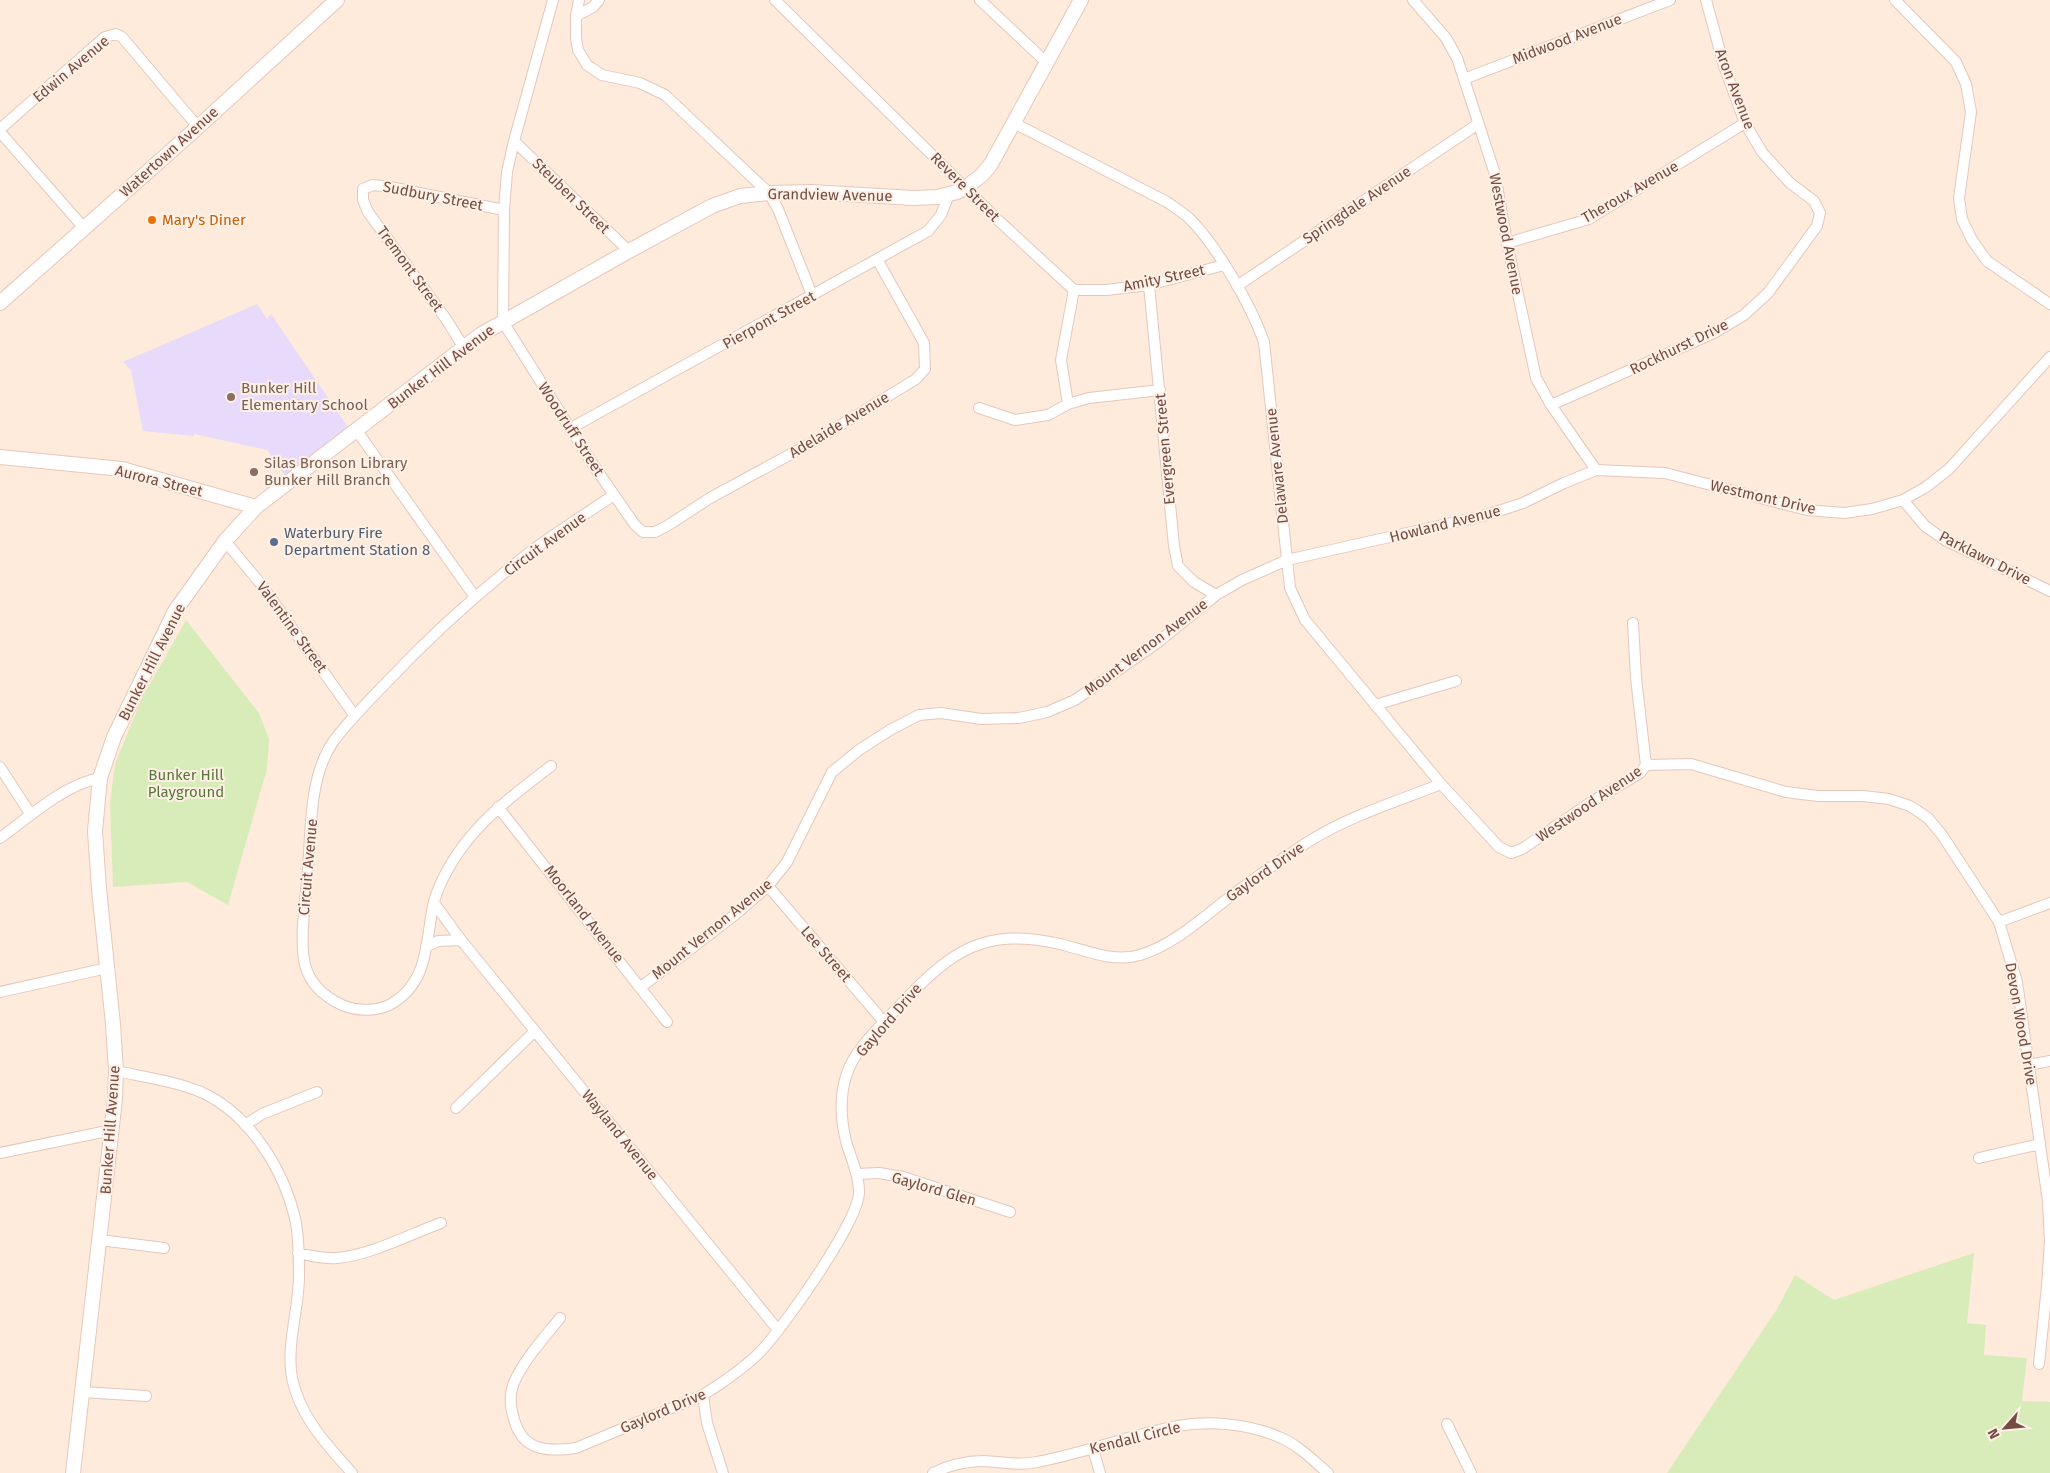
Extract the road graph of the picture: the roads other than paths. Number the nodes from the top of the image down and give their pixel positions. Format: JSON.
{"nodes":[{"id":1,"x":337,"y":0,"type":"edge"},
{"id":2,"x":553,"y":0,"type":"edge"},
{"id":3,"x":579,"y":0,"type":"edge"},
{"id":4,"x":600,"y":0,"type":"edge"},
{"id":5,"x":775,"y":0,"type":"edge"},
{"id":6,"x":980,"y":0,"type":"edge"},
{"id":7,"x":1081,"y":0,"type":"edge"},
{"id":8,"x":1413,"y":0,"type":"edge"},
{"id":9,"x":1670,"y":0,"type":"edge"},
{"id":10,"x":1706,"y":0,"type":"edge"},
{"id":11,"x":1895,"y":0,"type":"edge"},
{"id":12,"x":576,"y":16,"type":"junction"},
{"id":13,"x":1046,"y":62,"type":"junction"},
{"id":14,"x":1464,"y":78,"type":"junction"},
{"id":15,"x":1014,"y":123,"type":"junction"},
{"id":16,"x":1745,"y":123,"type":"junction"},
{"id":17,"x":1478,"y":124,"type":"junction"},
{"id":18,"x":198,"y":127,"type":"junction"},
{"id":19,"x":0,"y":130,"type":"edge"},
{"id":20,"x":514,"y":141,"type":"junction"},
{"id":21,"x":965,"y":188,"type":"junction"},
{"id":22,"x":363,"y":189,"type":"joint"},
{"id":23,"x":769,"y":193,"type":"junction"},
{"id":24,"x":949,"y":194,"type":"junction"},
{"id":25,"x":504,"y":210,"type":"junction"},
{"id":26,"x":1820,"y":212,"type":"joint"},
{"id":27,"x":84,"y":228,"type":"junction"},
{"id":28,"x":1507,"y":243,"type":"junction"},
{"id":29,"x":629,"y":251,"type":"junction"},
{"id":30,"x":877,"y":259,"type":"junction"},
{"id":31,"x":1224,"y":265,"type":"junction"},
{"id":32,"x":1149,"y":285,"type":"junction"},
{"id":33,"x":1237,"y":286,"type":"junction"},
{"id":34,"x":1074,"y":290,"type":"junction"},
{"id":35,"x":812,"y":295,"type":"junction"},
{"id":36,"x":0,"y":303,"type":"edge"},
{"id":37,"x":2050,"y":304,"type":"edge"},
{"id":38,"x":503,"y":322,"type":"junction"},
{"id":39,"x":464,"y":348,"type":"junction"},
{"id":40,"x":2050,"y":357,"type":"edge"},
{"id":41,"x":1160,"y":390,"type":"junction"},
{"id":42,"x":1068,"y":404,"type":"junction"},
{"id":43,"x":1551,"y":405,"type":"junction"},
{"id":44,"x":979,"y":408,"type":"dead end"},
{"id":45,"x":571,"y":428,"type":"junction"},
{"id":46,"x":356,"y":431,"type":"junction"},
{"id":47,"x":2,"y":459,"type":"edge"},
{"id":48,"x":1596,"y":470,"type":"junction"},
{"id":49,"x":614,"y":495,"type":"junction"},
{"id":50,"x":1902,"y":500,"type":"junction"},
{"id":51,"x":256,"y":507,"type":"junction"},
{"id":52,"x":643,"y":532,"type":"joint"},
{"id":53,"x":225,"y":541,"type":"junction"},
{"id":54,"x":1287,"y":560,"type":"junction"},
{"id":55,"x":2050,"y":591,"type":"edge"},
{"id":56,"x":1216,"y":595,"type":"junction"},
{"id":57,"x":475,"y":598,"type":"junction"},
{"id":58,"x":1633,"y":623,"type":"dead end"},
{"id":59,"x":1456,"y":681,"type":"dead end"},
{"id":60,"x":1376,"y":705,"type":"junction"},
{"id":61,"x":355,"y":716,"type":"junction"},
{"id":62,"x":1646,"y":765,"type":"junction"},
{"id":63,"x":551,"y":766,"type":"dead end"},
{"id":64,"x":0,"y":767,"type":"edge"},
{"id":65,"x":100,"y":778,"type":"junction"},
{"id":66,"x":1442,"y":784,"type":"junction"},
{"id":67,"x":498,"y":807,"type":"junction"},
{"id":68,"x":31,"y":815,"type":"junction"},
{"id":69,"x":0,"y":838,"type":"edge"},
{"id":70,"x":1511,"y":853,"type":"joint"},
{"id":71,"x":768,"y":886,"type":"junction"},
{"id":72,"x":2050,"y":902,"type":"edge"},
{"id":73,"x":434,"y":903,"type":"junction"},
{"id":74,"x":1999,"y":922,"type":"junction"},
{"id":75,"x":461,"y":940,"type":"junction"},
{"id":76,"x":426,"y":947,"type":"junction"},
{"id":77,"x":107,"y":968,"type":"junction"},
{"id":78,"x":641,"y":987,"type":"junction"},
{"id":79,"x":0,"y":992,"type":"edge"},
{"id":80,"x":667,"y":1022,"type":"dead end"},
{"id":81,"x":884,"y":1022,"type":"junction"},
{"id":82,"x":535,"y":1031,"type":"junction"},
{"id":83,"x":2050,"y":1061,"type":"edge"},
{"id":84,"x":2029,"y":1065,"type":"junction"},
{"id":85,"x":116,"y":1071,"type":"junction"},
{"id":86,"x":317,"y":1092,"type":"dead end"},
{"id":87,"x":456,"y":1108,"type":"dead end"},
{"id":88,"x":245,"y":1125,"type":"junction"},
{"id":89,"x":112,"y":1130,"type":"junction"},
{"id":90,"x":2040,"y":1144,"type":"junction"},
{"id":91,"x":0,"y":1153,"type":"edge"},
{"id":92,"x":1979,"y":1158,"type":"dead end"},
{"id":93,"x":857,"y":1174,"type":"junction"},
{"id":94,"x":1010,"y":1212,"type":"dead end"},
{"id":95,"x":440,"y":1223,"type":"dead end"},
{"id":96,"x":100,"y":1240,"type":"junction"},
{"id":97,"x":164,"y":1248,"type":"dead end"},
{"id":98,"x":298,"y":1253,"type":"junction"},
{"id":99,"x":560,"y":1318,"type":"dead end"},
{"id":100,"x":778,"y":1330,"type":"junction"},
{"id":101,"x":2039,"y":1364,"type":"dead end"},
{"id":102,"x":82,"y":1392,"type":"junction"},
{"id":103,"x":703,"y":1395,"type":"junction"},
{"id":104,"x":146,"y":1396,"type":"dead end"},
{"id":105,"x":1447,"y":1424,"type":"dead end"},
{"id":106,"x":1093,"y":1449,"type":"junction"},
{"id":107,"x":73,"y":1473,"type":"edge"},
{"id":108,"x":352,"y":1473,"type":"edge"},
{"id":109,"x":723,"y":1473,"type":"edge"},
{"id":110,"x":933,"y":1473,"type":"edge"},
{"id":111,"x":1100,"y":1473,"type":"edge"},
{"id":112,"x":1328,"y":1473,"type":"edge"},
{"id":113,"x":1471,"y":1473,"type":"edge"}],
"edges":[{"from":1,"to":18,"type":"main road","name":"Watertown Avenue"},
{"from":2,"to":20,"type":"street","name":"Bunker Hill Avenue"},
{"from":3,"to":12,"type":"street"},
{"from":4,"to":12,"type":"street"},
{"from":5,"to":21,"type":"street","name":"Revere Street"},
{"from":6,"to":13,"type":"street"},
{"from":7,"to":13,"type":"main road","name":"Grandview Avenue"},
{"from":8,"to":14,"type":"street","name":"Westwood Avenue"},
{"from":9,"to":14,"type":"street","name":"Midwood Avenue"},
{"from":10,"to":16,"type":"street","name":"Aron Avenue"},
{"from":11,"to":37,"type":"street"},
{"from":12,"to":23,"type":"street"},
{"from":13,"to":15,"type":"main road","name":"Grandview Avenue"},
{"from":14,"to":17,"type":"street","name":"Westwood Avenue"},
{"from":15,"to":21,"type":"main road","name":"Grandview Avenue"},
{"from":15,"to":31,"type":"street","name":"Delaware Avenue"},
{"from":16,"to":26,"type":"street","name":"Aron Avenue"},
{"from":16,"to":28,"type":"street","name":"Theroux Avenue"},
{"from":17,"to":28,"type":"street","name":"Westwood Avenue"},
{"from":17,"to":33,"type":"street","name":"Springdale Avenue"},
{"from":18,"to":19,"type":"street","name":"Edwin Avenue"},
{"from":18,"to":27,"type":"main road","name":"Watertown Avenue"},
{"from":19,"to":27,"type":"street"},
{"from":20,"to":25,"type":"street","name":"Bunker Hill Avenue"},
{"from":20,"to":29,"type":"street","name":"Steuben Street"},
{"from":21,"to":24,"type":"main road","name":"Grandview Avenue"},
{"from":21,"to":34,"type":"street","name":"Revere Street"},
{"from":22,"to":25,"type":"street","name":"Sudbury Street"},
{"from":22,"to":39,"type":"street","name":"Tremont Street"},
{"from":23,"to":24,"type":"main road","name":"Grandview Avenue"},
{"from":23,"to":29,"type":"main road","name":"Grandview Avenue"},
{"from":23,"to":35,"type":"street"},
{"from":24,"to":30,"type":"street","name":"Pierpont Street"},
{"from":25,"to":38,"type":"street","name":"Bunker Hill Avenue"},
{"from":26,"to":43,"type":"street","name":"Rockhurst Drive"},
{"from":27,"to":36,"type":"main road","name":"Watertown Avenue"},
{"from":28,"to":43,"type":"street","name":"Westwood Avenue"},
{"from":29,"to":38,"type":"main road","name":"Grandview Avenue"},
{"from":30,"to":35,"type":"street","name":"Pierpont Street"},
{"from":30,"to":52,"type":"street","name":"Adelaide Avenue"},
{"from":31,"to":32,"type":"street","name":"Amity Street"},
{"from":31,"to":33,"type":"street","name":"Delaware Avenue"},
{"from":32,"to":34,"type":"street","name":"Amity Street"},
{"from":32,"to":41,"type":"street","name":"Evergreen Street"},
{"from":33,"to":54,"type":"street","name":"Delaware Avenue"},
{"from":34,"to":42,"type":"street"},
{"from":35,"to":45,"type":"street","name":"Pierpont Street"},
{"from":38,"to":39,"type":"main road","name":"Bunker Hill Avenue"},
{"from":38,"to":45,"type":"street","name":"Woodruff Street"},
{"from":39,"to":46,"type":"main road","name":"Bunker Hill Avenue"},
{"from":40,"to":50,"type":"street","name":"Westmont Drive"},
{"from":41,"to":42,"type":"street"},
{"from":41,"to":56,"type":"street","name":"Evergreen Street"},
{"from":42,"to":44,"type":"street"},
{"from":43,"to":48,"type":"street","name":"Westwood Avenue"},
{"from":45,"to":49,"type":"street","name":"Woodruff Street"},
{"from":46,"to":51,"type":"main road","name":"Bunker Hill Avenue"},
{"from":46,"to":57,"type":"street"},
{"from":47,"to":51,"type":"main road","name":"Aurora Street"},
{"from":48,"to":50,"type":"street","name":"Westmont Drive"},
{"from":48,"to":54,"type":"street","name":"Howland Avenue"},
{"from":49,"to":52,"type":"street","name":"Woodruff Street"},
{"from":49,"to":57,"type":"street","name":"Circuit Avenue"},
{"from":50,"to":55,"type":"street","name":"Parklawn Drive"},
{"from":51,"to":53,"type":"main road","name":"Bunker Hill Avenue"},
{"from":53,"to":61,"type":"street","name":"Valentine Street"},
{"from":53,"to":65,"type":"main road","name":"Bunker Hill Avenue"},
{"from":54,"to":56,"type":"street","name":"Mount Vernon Avenue"},
{"from":54,"to":60,"type":"street","name":"Delaware Avenue"},
{"from":56,"to":71,"type":"street","name":"Mount Vernon Avenue"},
{"from":57,"to":61,"type":"street","name":"Circuit Avenue"},
{"from":58,"to":62,"type":"street","name":"Westwood Avenue"},
{"from":59,"to":60,"type":"street"},
{"from":60,"to":66,"type":"street","name":"Delaware Avenue"},
{"from":61,"to":76,"type":"street","name":"Circuit Avenue"},
{"from":62,"to":70,"type":"street","name":"Westwood Avenue"},
{"from":62,"to":74,"type":"street","name":"Devon Wood Drive"},
{"from":63,"to":67,"type":"street","name":"Circuit Avenue"},
{"from":64,"to":68,"type":"street"},
{"from":65,"to":68,"type":"street"},
{"from":65,"to":77,"type":"main road","name":"Bunker Hill Avenue"},
{"from":66,"to":70,"type":"street","name":"Delaware Avenue"},
{"from":66,"to":81,"type":"street","name":"Gaylord Drive"},
{"from":67,"to":73,"type":"street","name":"Circuit Avenue"},
{"from":67,"to":78,"type":"street","name":"Moorland Avenue"},
{"from":68,"to":69,"type":"street"},
{"from":71,"to":78,"type":"street","name":"Mount Vernon Avenue"},
{"from":71,"to":81,"type":"street","name":"Lee Street"},
{"from":72,"to":74,"type":"street"},
{"from":73,"to":75,"type":"street","name":"Wayland Avenue"},
{"from":73,"to":76,"type":"street","name":"Circuit Avenue"},
{"from":74,"to":84,"type":"street","name":"Devon Wood Drive"},
{"from":75,"to":76,"type":"street"},
{"from":75,"to":82,"type":"street","name":"Wayland Avenue"},
{"from":77,"to":79,"type":"street"},
{"from":77,"to":85,"type":"main road","name":"Bunker Hill Avenue"},
{"from":78,"to":80,"type":"street","name":"Moorland Avenue"},
{"from":81,"to":93,"type":"street","name":"Gaylord Drive"},
{"from":82,"to":87,"type":"street"},
{"from":82,"to":100,"type":"street","name":"Wayland Avenue"},
{"from":83,"to":84,"type":"street"},
{"from":84,"to":90,"type":"street","name":"Devon Wood Drive"},
{"from":85,"to":88,"type":"street"},
{"from":85,"to":89,"type":"main road","name":"Bunker Hill Avenue"},
{"from":86,"to":88,"type":"street"},
{"from":88,"to":98,"type":"street"},
{"from":89,"to":91,"type":"street"},
{"from":89,"to":96,"type":"main road","name":"Bunker Hill Avenue"},
{"from":90,"to":92,"type":"street"},
{"from":90,"to":101,"type":"street","name":"Devon Wood Drive"},
{"from":93,"to":94,"type":"street","name":"Gaylord Glen"},
{"from":93,"to":100,"type":"street","name":"Gaylord Drive"},
{"from":95,"to":98,"type":"street"},
{"from":96,"to":97,"type":"street"},
{"from":96,"to":102,"type":"main road","name":"Bunker Hill Avenue"},
{"from":98,"to":108,"type":"street"},
{"from":99,"to":103,"type":"street","name":"Gaylord Drive"},
{"from":100,"to":103,"type":"street","name":"Gaylord Drive"},
{"from":102,"to":104,"type":"street"},
{"from":102,"to":107,"type":"main road","name":"Bunker Hill Avenue"},
{"from":103,"to":109,"type":"street"},
{"from":105,"to":113,"type":"street"},
{"from":106,"to":110,"type":"street","name":"Kendall Circle"},
{"from":106,"to":111,"type":"street"},
{"from":106,"to":112,"type":"street","name":"Kendall Circle"}]}
